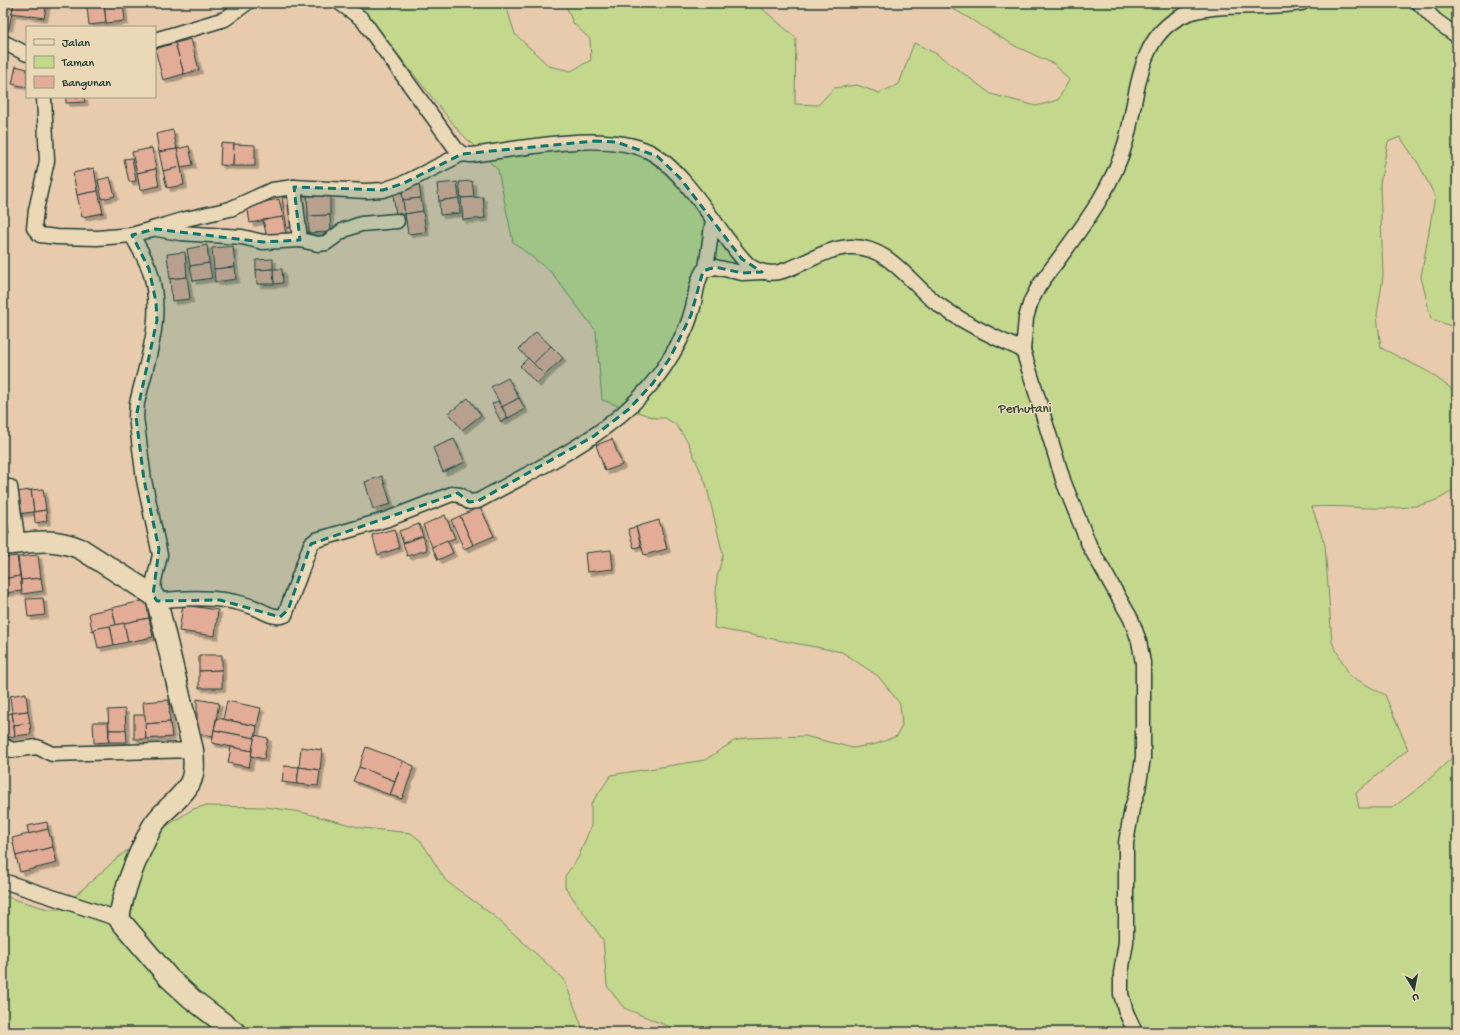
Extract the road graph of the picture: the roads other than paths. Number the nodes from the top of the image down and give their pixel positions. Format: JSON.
{"nodes":[{"id":1,"x":247,"y":3,"type":"edge"},
{"id":2,"x":340,"y":3,"type":"edge"},
{"id":3,"x":1302,"y":3,"type":"edge"},
{"id":4,"x":1419,"y":3,"type":"edge"},
{"id":5,"x":1457,"y":36,"type":"edge"},
{"id":6,"x":156,"y":40,"type":"edge"},
{"id":7,"x":3,"y":42,"type":"edge"},
{"id":8,"x":26,"y":54,"type":"edge"},
{"id":9,"x":44,"y":98,"type":"edge"},
{"id":10,"x":462,"y":154,"type":"junction"},
{"id":11,"x":294,"y":187,"type":"junction"},
{"id":12,"x":713,"y":219,"type":"junction"},
{"id":13,"x":397,"y":221,"type":"dead end"},
{"id":14,"x":155,"y":229,"type":"junction"},
{"id":15,"x":132,"y":235,"type":"junction"},
{"id":16,"x":300,"y":240,"type":"junction"},
{"id":17,"x":706,"y":269,"type":"junction"},
{"id":18,"x":762,"y":272,"type":"junction"},
{"id":19,"x":1023,"y":350,"type":"junction"},
{"id":20,"x":10,"y":487,"type":"dead end"},
{"id":21,"x":10,"y":544,"type":"edge"},
{"id":22,"x":155,"y":598,"type":"junction"},
{"id":23,"x":3,"y":745,"type":"edge"},
{"id":24,"x":193,"y":750,"type":"junction"},
{"id":25,"x":3,"y":881,"type":"edge"},
{"id":26,"x":119,"y":919,"type":"junction"},
{"id":27,"x":235,"y":1032,"type":"edge"},
{"id":28,"x":1135,"y":1032,"type":"edge"}],
"edges":[{"from":1,"to":6,"type":"street"},
{"from":2,"to":10,"type":"street"},
{"from":3,"to":19,"type":"street"},
{"from":4,"to":5,"type":"street"},
{"from":7,"to":8,"type":"street"},
{"from":9,"to":15,"type":"street"},
{"from":10,"to":11,"type":"street"},
{"from":10,"to":12,"type":"street"},
{"from":11,"to":14,"type":"street"},
{"from":11,"to":16,"type":"street"},
{"from":12,"to":17,"type":"street"},
{"from":12,"to":18,"type":"street"},
{"from":13,"to":16,"type":"street"},
{"from":14,"to":15,"type":"street"},
{"from":14,"to":16,"type":"street"},
{"from":15,"to":22,"type":"street"},
{"from":17,"to":18,"type":"street"},
{"from":17,"to":22,"type":"street"},
{"from":18,"to":19,"type":"street"},
{"from":19,"to":28,"type":"street"},
{"from":20,"to":21,"type":"street"},
{"from":21,"to":22,"type":"street"},
{"from":22,"to":24,"type":"street"},
{"from":23,"to":24,"type":"street"},
{"from":24,"to":26,"type":"street"},
{"from":25,"to":26,"type":"street"},
{"from":26,"to":27,"type":"street"}]}
